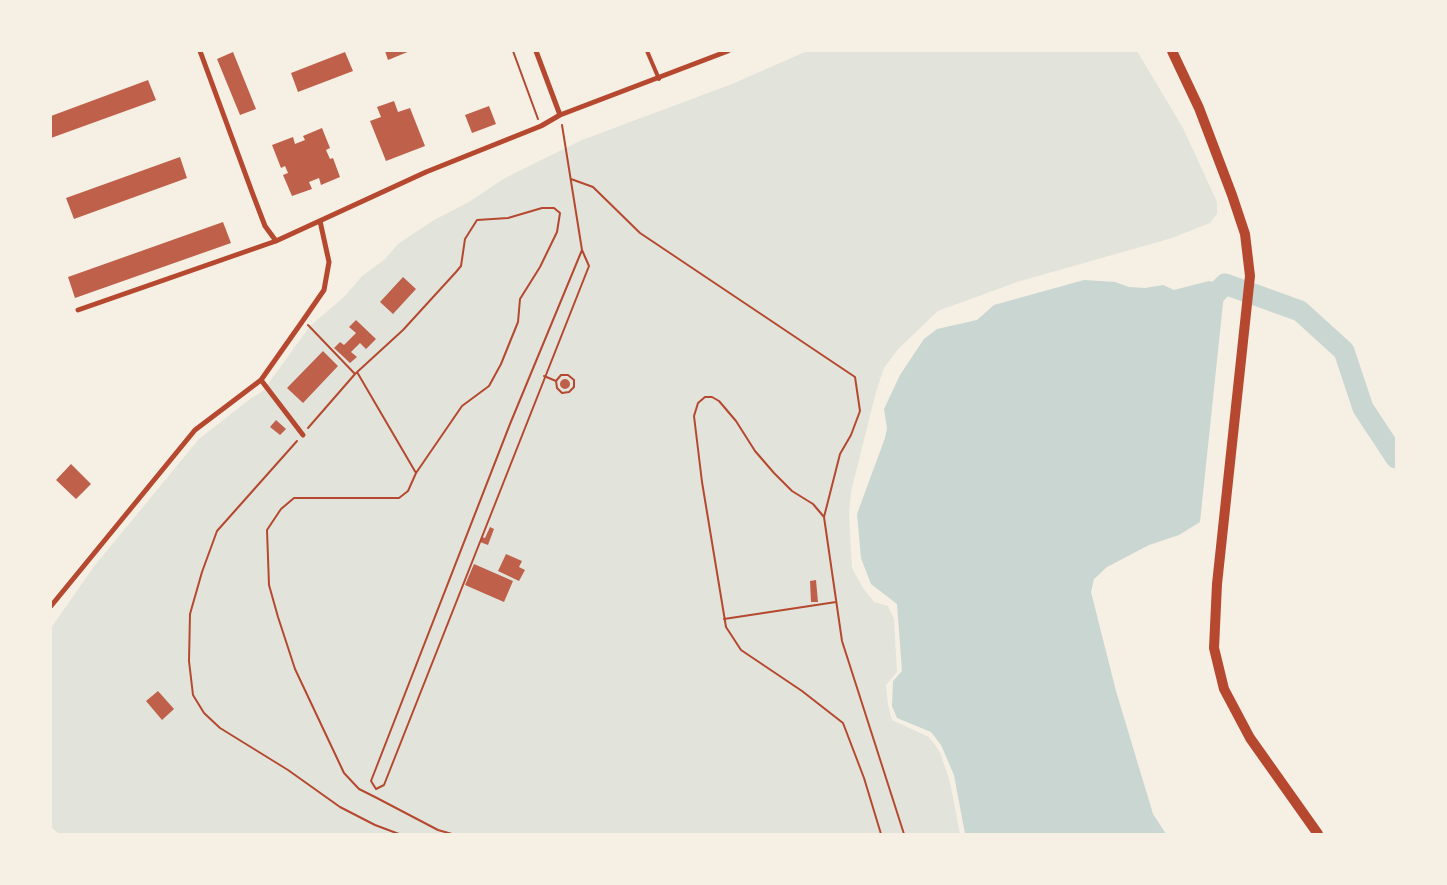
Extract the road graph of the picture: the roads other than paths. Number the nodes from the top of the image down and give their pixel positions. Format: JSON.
{"nodes":[{"id":1,"x":200,"y":51,"type":"edge"},
{"id":2,"x":536,"y":51,"type":"edge"},
{"id":3,"x":646,"y":51,"type":"edge"},
{"id":4,"x":728,"y":51,"type":"edge"},
{"id":5,"x":1172,"y":51,"type":"edge"},
{"id":6,"x":659,"y":79,"type":"junction"},
{"id":7,"x":560,"y":115,"type":"junction"},
{"id":8,"x":320,"y":221,"type":"junction"},
{"id":9,"x":276,"y":241,"type":"junction"},
{"id":10,"x":78,"y":310,"type":"dead end"},
{"id":11,"x":261,"y":380,"type":"junction"},
{"id":12,"x":303,"y":435,"type":"road end"},
{"id":13,"x":51,"y":606,"type":"edge"},
{"id":14,"x":1318,"y":834,"type":"edge"}],
"edges":[{"from":1,"to":9,"type":"street"},
{"from":2,"to":7,"type":"street"},
{"from":3,"to":6,"type":"lane"},
{"from":4,"to":6,"type":"street"},
{"from":5,"to":14,"type":"main road"},
{"from":6,"to":7,"type":"street"},
{"from":7,"to":8,"type":"street"},
{"from":8,"to":9,"type":"street"},
{"from":8,"to":11,"type":"street"},
{"from":9,"to":10,"type":"street"},
{"from":11,"to":12,"type":"street"},
{"from":11,"to":13,"type":"street"}]}
